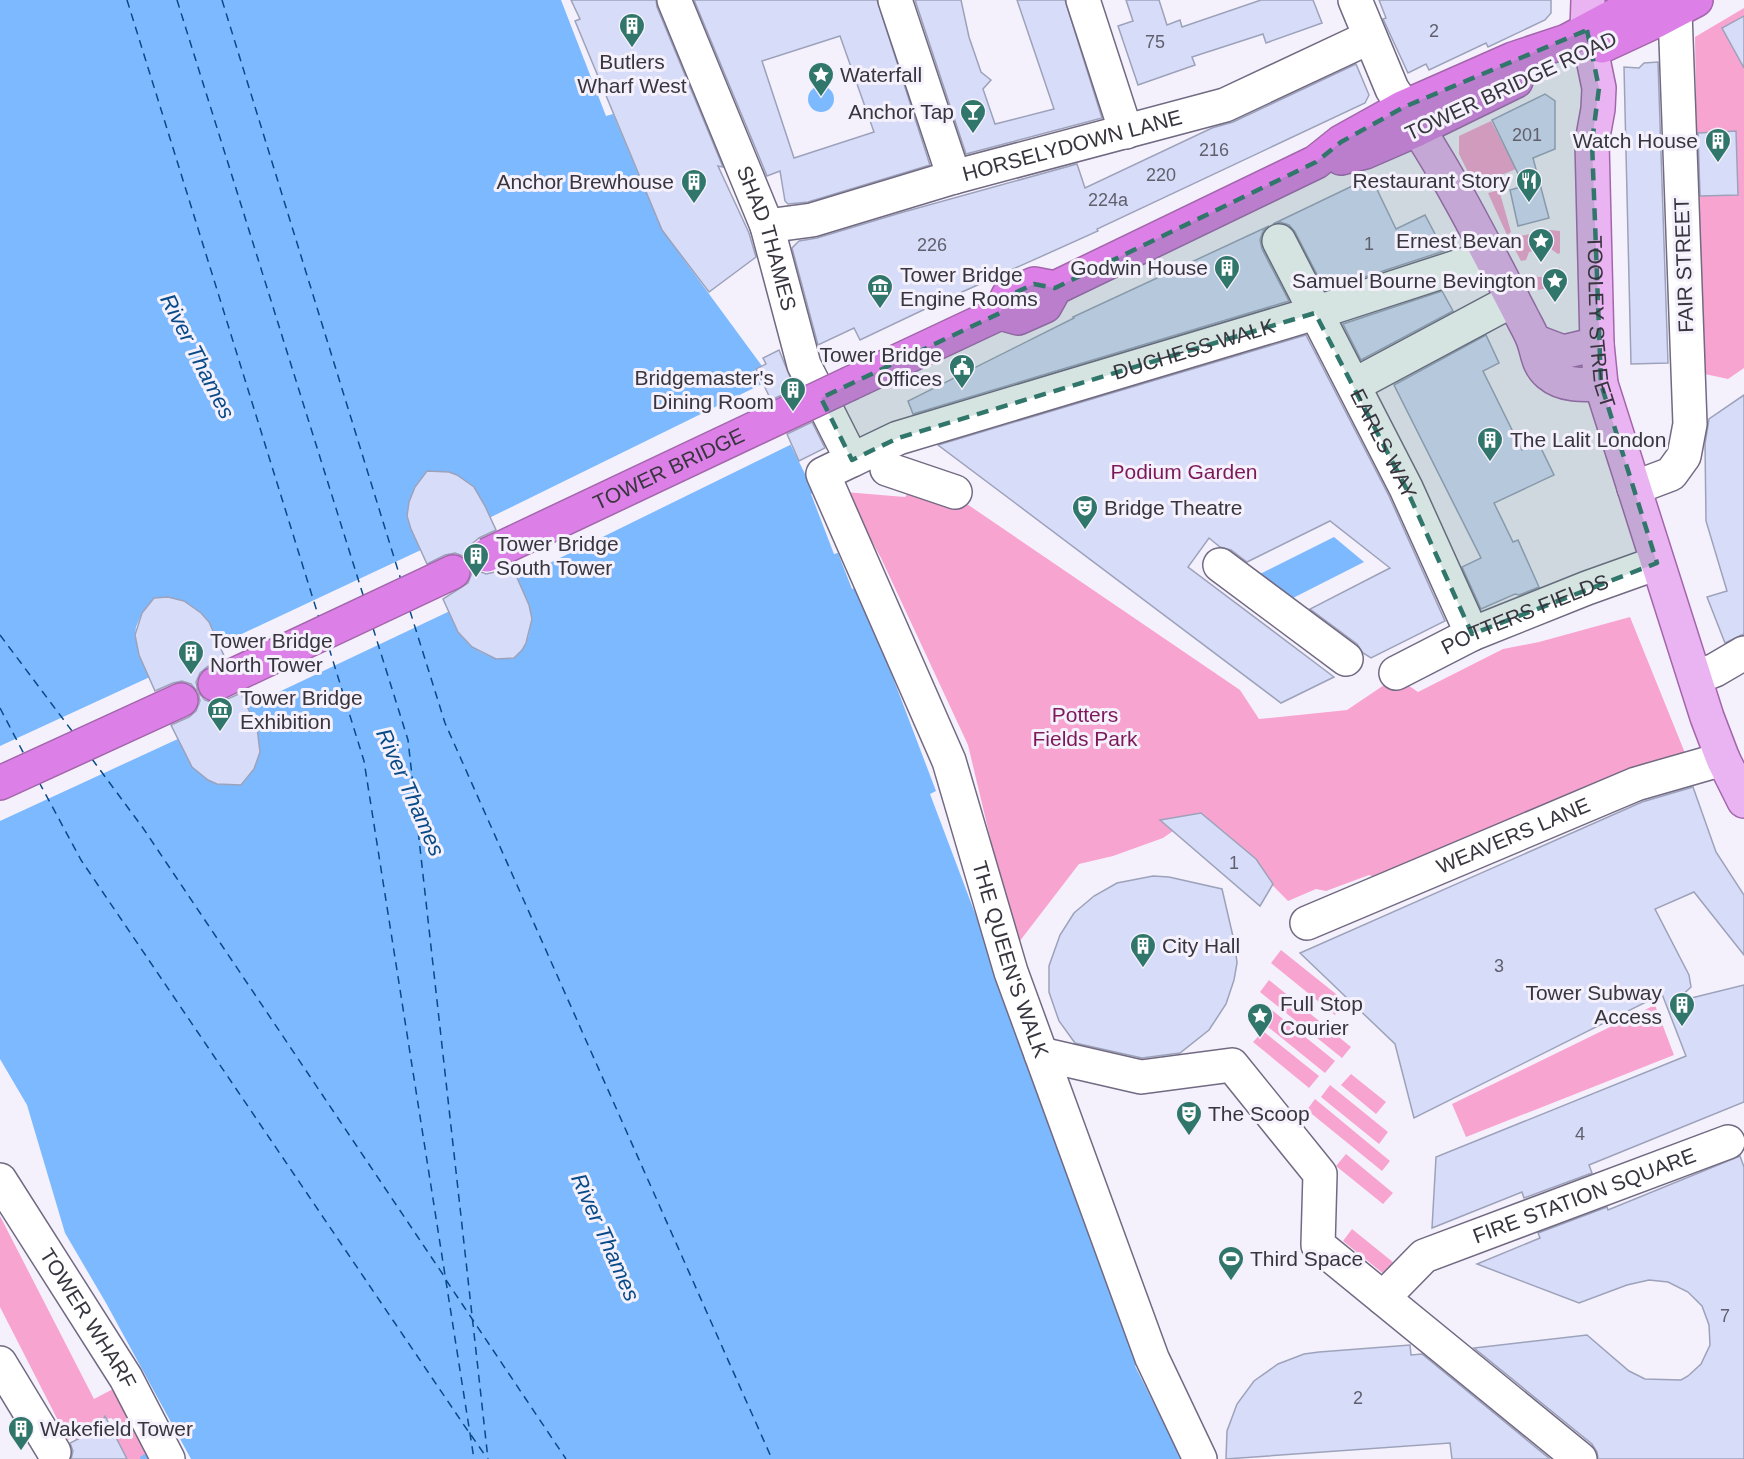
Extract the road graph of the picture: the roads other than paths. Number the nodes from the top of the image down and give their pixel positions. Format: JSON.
{"nodes":[{"id":1,"x":674,"y":0,"type":"edge"},
{"id":2,"x":895,"y":0,"type":"edge"},
{"id":3,"x":1083,"y":0,"type":"edge"},
{"id":4,"x":1355,"y":0,"type":"edge"},
{"id":5,"x":1644,"y":0,"type":"edge"},
{"id":6,"x":1686,"y":6,"type":"edge"},
{"id":7,"x":1589,"y":27,"type":"edge"},
{"id":8,"x":1370,"y":38,"type":"junction"},
{"id":9,"x":1411,"y":118,"type":"junction"},
{"id":10,"x":1125,"y":132,"type":"junction"},
{"id":11,"x":954,"y":177,"type":"junction"},
{"id":12,"x":767,"y":226,"type":"junction"},
{"id":13,"x":1279,"y":241,"type":"dead end"},
{"id":14,"x":1488,"y":252,"type":"junction"},
{"id":15,"x":1513,"y":300,"type":"junction"},
{"id":16,"x":1315,"y":313,"type":"junction"},
{"id":17,"x":1534,"y":342,"type":"junction"},
{"id":18,"x":1597,"y":344,"type":"junction"},
{"id":19,"x":851,"y":383,"type":"joint"},
{"id":20,"x":1602,"y":384,"type":"junction"},
{"id":21,"x":1354,"y":385,"type":"junction"},
{"id":22,"x":869,"y":457,"type":"junction"},
{"id":23,"x":1634,"y":488,"type":"junction"},
{"id":24,"x":955,"y":492,"type":"dead end"},
{"id":25,"x":905,"y":497,"type":"dead end"},
{"id":26,"x":487,"y":555,"type":"dead end"},
{"id":27,"x":1657,"y":563,"type":"junction"},
{"id":28,"x":1220,"y":565,"type":"dead end"},
{"id":29,"x":453,"y":572,"type":"dead end"},
{"id":30,"x":1472,"y":634,"type":"junction"},
{"id":31,"x":1744,"y":653,"type":"edge"},
{"id":32,"x":1346,"y":659,"type":"dead end"},
{"id":33,"x":1396,"y":673,"type":"dead end"},
{"id":34,"x":1695,"y":678,"type":"junction"},
{"id":35,"x":215,"y":684,"type":"dead end"},
{"id":36,"x":181,"y":700,"type":"dead end"},
{"id":37,"x":1723,"y":759,"type":"junction"},
{"id":38,"x":0,"y":783,"type":"edge"},
{"id":39,"x":1744,"y":801,"type":"edge"},
{"id":40,"x":1307,"y":923,"type":"dead end"},
{"id":41,"x":1041,"y":1054,"type":"junction"},
{"id":42,"x":1728,"y":1142,"type":"dead end"},
{"id":43,"x":0,"y":1180,"type":"edge"},
{"id":44,"x":1391,"y":1304,"type":"junction"},
{"id":45,"x":5,"y":1364,"type":"edge"},
{"id":46,"x":54,"y":1452,"type":"dead end"},
{"id":47,"x":168,"y":1459,"type":"edge"},
{"id":48,"x":1200,"y":1459,"type":"edge"},
{"id":49,"x":1580,"y":1459,"type":"edge"}],
"edges":[{"from":1,"to":12,"type":"street","name":"SHAD THAMES"},
{"from":2,"to":11,"type":"street"},
{"from":3,"to":10,"type":"street"},
{"from":4,"to":8,"type":"street"},
{"from":5,"to":7,"type":"highway","name":"TOWER BRIDGE ROAD"},
{"from":6,"to":7,"type":"highway","name":"TOWER BRIDGE ROAD"},
{"from":6,"to":23,"type":"street","name":"FAIR STREET"},
{"from":7,"to":9,"type":"highway","name":"TOWER BRIDGE ROAD"},
{"from":7,"to":18,"type":"main road","name":"TOOLEY STREET"},
{"from":8,"to":9,"type":"street"},
{"from":8,"to":10,"type":"street","name":"HORSELYDOWN LANE"},
{"from":9,"to":14,"type":"main road"},
{"from":9,"to":19,"type":"highway","name":"TOWER BRIDGE ROAD"},
{"from":10,"to":11,"type":"street","name":"HORSELYDOWN LANE"},
{"from":11,"to":12,"type":"street","name":"HORSELYDOWN LANE"},
{"from":12,"to":22,"type":"street","name":"SHAD THAMES"},
{"from":13,"to":16,"type":"street"},
{"from":14,"to":15,"type":"main road"},
{"from":14,"to":16,"type":"street","name":"DUCHESS WALK"},
{"from":15,"to":17,"type":"main road"},
{"from":15,"to":21,"type":"street","name":"EARLS WAY"},
{"from":16,"to":21,"type":"street"},
{"from":16,"to":22,"type":"street","name":"DUCHESS WALK"},
{"from":17,"to":18,"type":"main road"},
{"from":17,"to":20,"type":"main road"},
{"from":18,"to":20,"type":"main road","name":"TOOLEY STREET"},
{"from":19,"to":26,"type":"highway","name":"TOWER BRIDGE","bridge":true},
{"from":20,"to":23,"type":"main road","name":"TOOLEY STREET"},
{"from":21,"to":30,"type":"street","name":"EARLS WAY"},
{"from":22,"to":24,"type":"street"},
{"from":22,"to":25,"type":"street","name":"SHAD THAMES"},
{"from":22,"to":41,"type":"street","name":"THE QUEEN'S WALK"},
{"from":23,"to":27,"type":"main road","name":"TOOLEY STREET"},
{"from":27,"to":30,"type":"street","name":"POTTERS FIELDS"},
{"from":27,"to":34,"type":"main road","name":"TOOLEY STREET"},
{"from":28,"to":32,"type":"street"},
{"from":29,"to":35,"type":"highway"},
{"from":30,"to":33,"type":"street","name":"POTTERS FIELDS"},
{"from":31,"to":34,"type":"street"},
{"from":34,"to":37,"type":"main road","name":"TOOLEY STREET"},
{"from":36,"to":38,"type":"highway"},
{"from":37,"to":39,"type":"main road","name":"TOOLEY STREET"},
{"from":37,"to":40,"type":"street","name":"WEAVERS LANE"},
{"from":41,"to":44,"type":"street"},
{"from":41,"to":48,"type":"street","name":"THE QUEEN'S WALK"},
{"from":42,"to":44,"type":"street","name":"FIRE STATION SQUARE"},
{"from":43,"to":47,"type":"street","name":"TOWER WHARF"},
{"from":44,"to":49,"type":"street"},
{"from":45,"to":46,"type":"street"}]}
